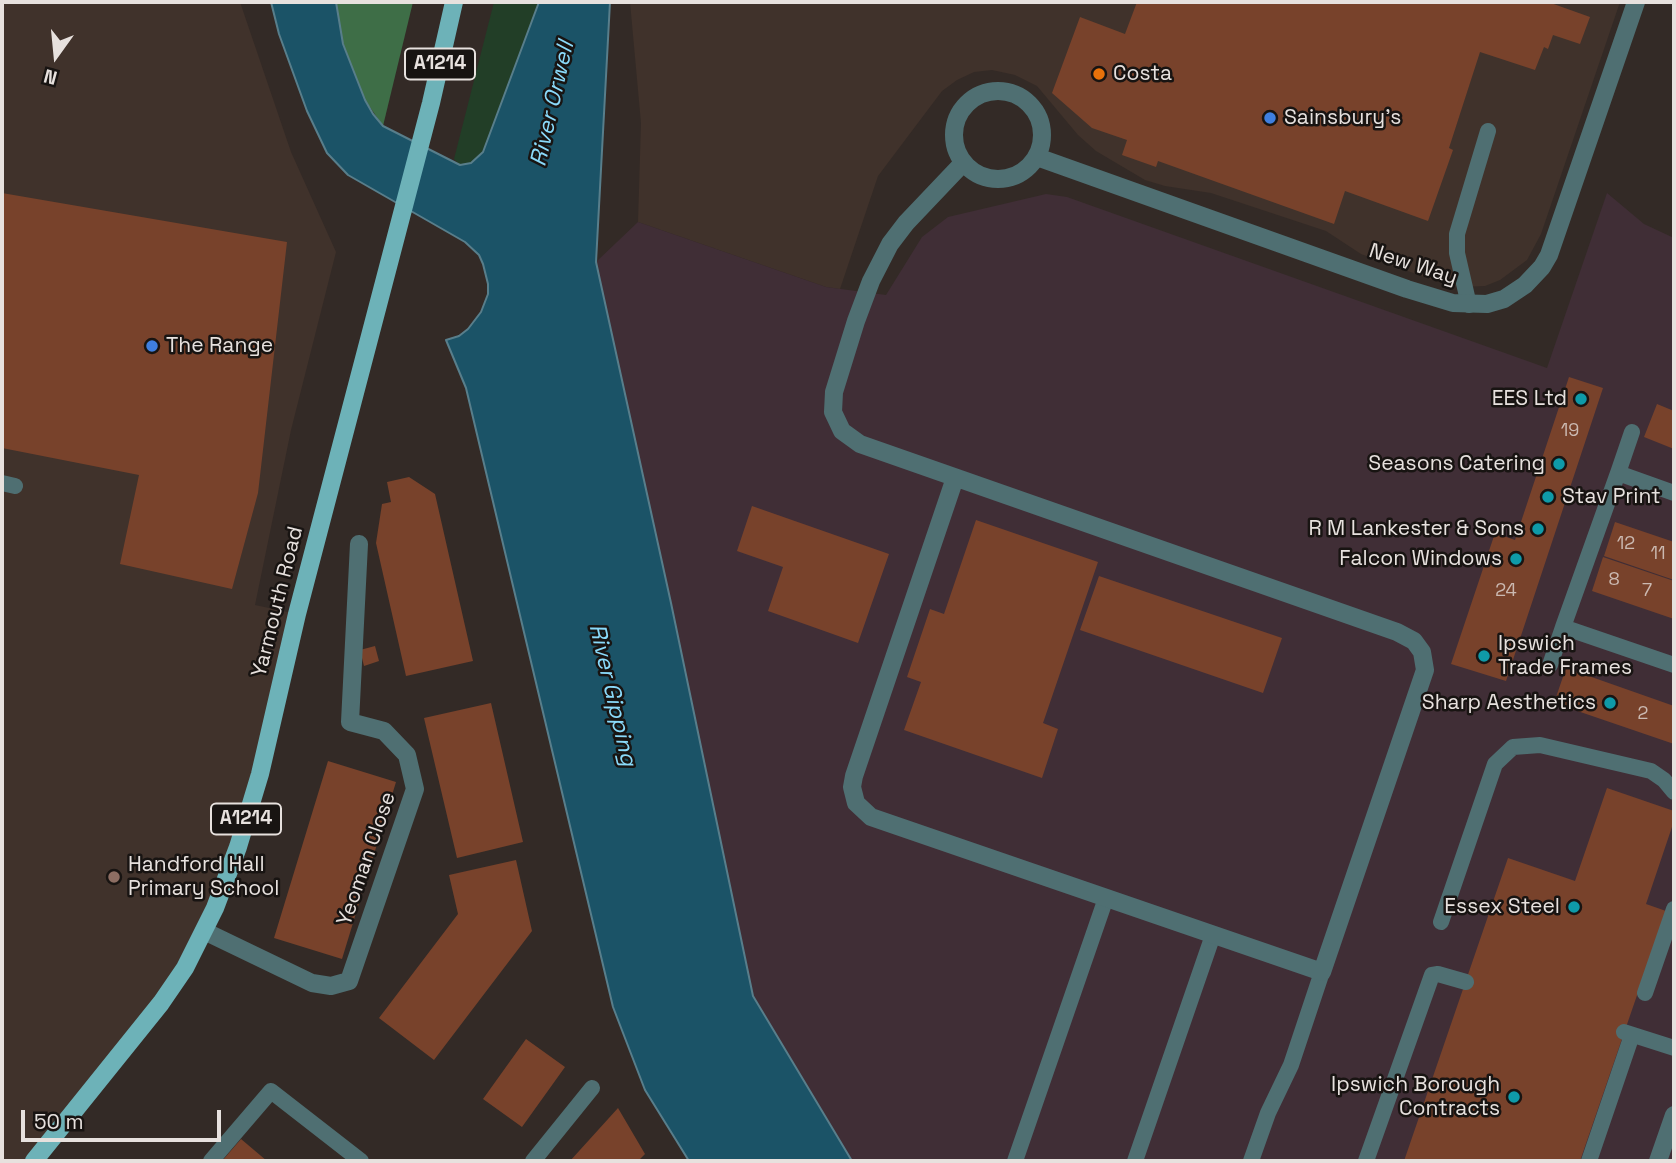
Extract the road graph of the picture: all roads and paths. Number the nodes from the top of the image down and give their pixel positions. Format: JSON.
{"nodes":[{"id":1,"x":454,"y":2,"type":"edge"},
{"id":2,"x":1636,"y":2,"type":"edge"},
{"id":3,"x":1488,"y":131,"type":"dead end"},
{"id":4,"x":1037,"y":157,"type":"junction"},
{"id":5,"x":963,"y":163,"type":"junction"},
{"id":6,"x":1469,"y":305,"type":"junction"},
{"id":7,"x":1632,"y":432,"type":"dead end"},
{"id":8,"x":1618,"y":473,"type":"junction"},
{"id":9,"x":955,"y":478,"type":"junction"},
{"id":10,"x":1674,"y":493,"type":"edge"},
{"id":11,"x":359,"y":544,"type":"dead end"},
{"id":12,"x":1563,"y":627,"type":"junction"},
{"id":13,"x":1550,"y":665,"type":"dead end"},
{"id":14,"x":1674,"y":665,"type":"edge"},
{"id":15,"x":1674,"y":792,"type":"edge"},
{"id":16,"x":1107,"y":898,"type":"junction"},
{"id":17,"x":1674,"y":909,"type":"edge"},
{"id":18,"x":1441,"y":922,"type":"dead end"},
{"id":19,"x":204,"y":931,"type":"junction"},
{"id":20,"x":1213,"y":935,"type":"junction"},
{"id":21,"x":1322,"y":972,"type":"junction"},
{"id":22,"x":1466,"y":982,"type":"dead end"},
{"id":23,"x":1645,"y":993,"type":"dead end"},
{"id":24,"x":1674,"y":1048,"type":"edge"},
{"id":25,"x":592,"y":1088,"type":"dead end"},
{"id":26,"x":1674,"y":1115,"type":"edge"},
{"id":27,"x":34,"y":1161,"type":"edge"},
{"id":28,"x":211,"y":1161,"type":"edge"},
{"id":29,"x":361,"y":1161,"type":"edge"},
{"id":30,"x":533,"y":1161,"type":"edge"},
{"id":31,"x":1015,"y":1161,"type":"edge"},
{"id":32,"x":1135,"y":1161,"type":"edge"},
{"id":33,"x":1251,"y":1161,"type":"edge"},
{"id":34,"x":1366,"y":1161,"type":"edge"},
{"id":35,"x":1589,"y":1161,"type":"edge"},
{"id":36,"x":1658,"y":1161,"type":"edge"}],
"edges":[{"from":1,"to":19,"type":"main road","name":"Yarmouth Road","number":"A1214"},
{"from":2,"to":6,"type":"street","name":"New Way"},
{"from":3,"to":6,"type":"lane"},
{"from":4,"to":5,"type":"street"},
{"from":4,"to":5,"type":"street"},
{"from":4,"to":6,"type":"street","name":"New Way"},
{"from":5,"to":9,"type":"street"},
{"from":7,"to":8,"type":"lane"},
{"from":8,"to":10,"type":"lane"},
{"from":8,"to":12,"type":"lane"},
{"from":9,"to":16,"type":"street"},
{"from":9,"to":21,"type":"street"},
{"from":11,"to":19,"type":"street","name":"Yeoman Close"},
{"from":12,"to":13,"type":"lane"},
{"from":12,"to":14,"type":"lane"},
{"from":15,"to":18,"type":"lane"},
{"from":16,"to":20,"type":"street"},
{"from":16,"to":31,"type":"lane"},
{"from":17,"to":23,"type":"lane"},
{"from":19,"to":27,"type":"main road","name":"Yarmouth Road","number":"A1214"},
{"from":20,"to":21,"type":"street"},
{"from":20,"to":32,"type":"lane"},
{"from":21,"to":33,"type":"lane"},
{"from":22,"to":34,"type":"lane"},
{"from":24,"to":35,"type":"lane"},
{"from":25,"to":30,"type":"lane"},
{"from":26,"to":36,"type":"street"},
{"from":28,"to":29,"type":"lane"}]}
